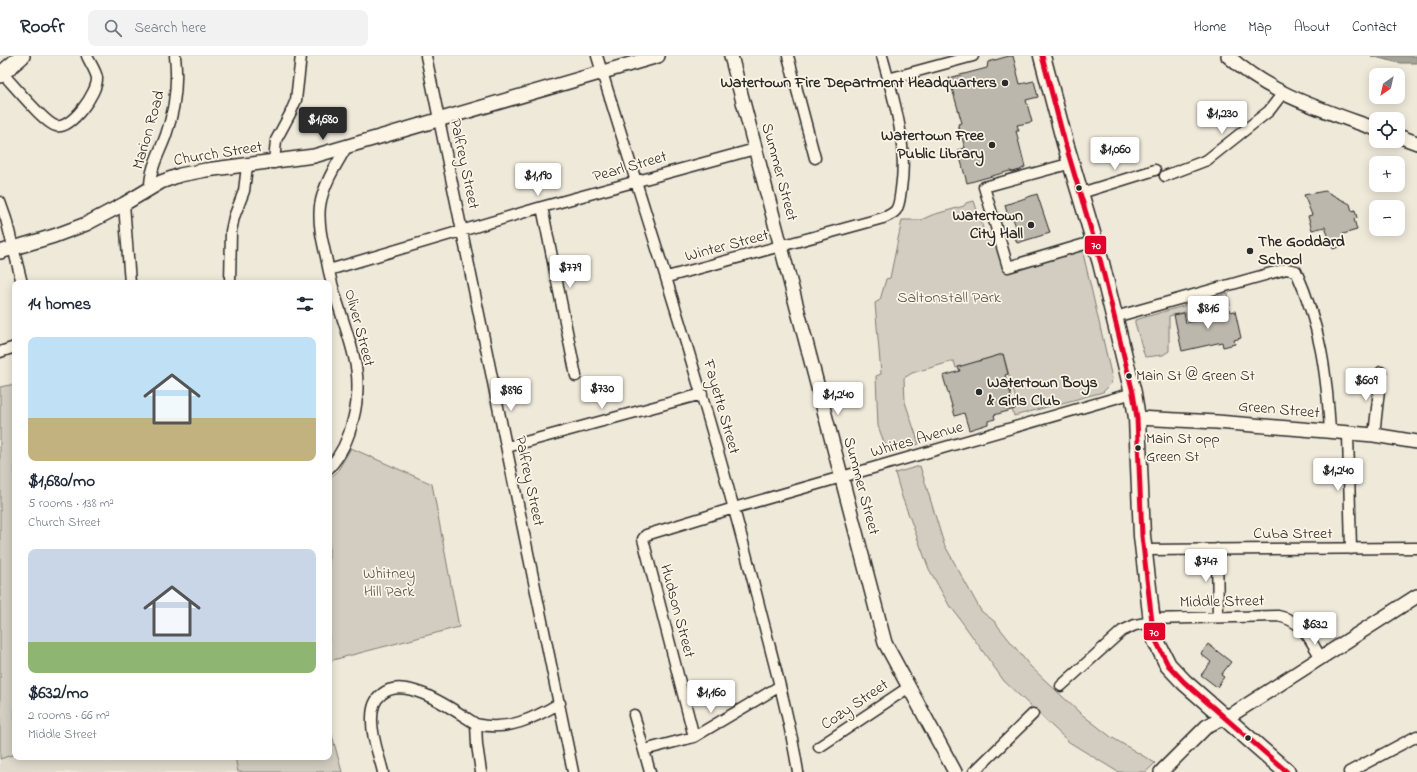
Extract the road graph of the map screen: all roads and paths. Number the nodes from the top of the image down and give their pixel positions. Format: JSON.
{"nodes":[{"id":1,"x":22,"y":56,"type":"edge"},
{"id":2,"x":87,"y":56,"type":"edge"},
{"id":3,"x":175,"y":56,"type":"edge"},
{"id":4,"x":301,"y":56,"type":"edge"},
{"id":5,"x":426,"y":56,"type":"edge"},
{"id":6,"x":597,"y":56,"type":"edge"},
{"id":7,"x":658,"y":56,"type":"edge"},
{"id":8,"x":731,"y":56,"type":"edge"},
{"id":9,"x":788,"y":56,"type":"edge"},
{"id":10,"x":882,"y":56,"type":"edge"},
{"id":11,"x":973,"y":56,"type":"edge"},
{"id":12,"x":1042,"y":56,"type":"edge"},
{"id":13,"x":1228,"y":56,"type":"edge"},
{"id":14,"x":602,"y":72,"type":"junction"},
{"id":15,"x":1,"y":74,"type":"edge"},
{"id":16,"x":888,"y":79,"type":"junction"},
{"id":17,"x":1282,"y":94,"type":"junction"},
{"id":18,"x":439,"y":120,"type":"junction"},
{"id":19,"x":1369,"y":126,"type":"edge"},
{"id":20,"x":1405,"y":139,"type":"edge"},
{"id":21,"x":1417,"y":143,"type":"edge"},
{"id":22,"x":346,"y":148,"type":"junction"},
{"id":23,"x":755,"y":149,"type":"junction"},
{"id":24,"x":815,"y":158,"type":"dead end"},
{"id":25,"x":274,"y":163,"type":"junction"},
{"id":26,"x":1072,"y":163,"type":"junction"},
{"id":27,"x":247,"y":166,"type":"junction"},
{"id":28,"x":1156,"y":170,"type":"dead end"},
{"id":29,"x":1165,"y":176,"type":"dead end"},
{"id":30,"x":636,"y":181,"type":"junction"},
{"id":31,"x":150,"y":188,"type":"junction"},
{"id":32,"x":1081,"y":193,"type":"junction"},
{"id":33,"x":0,"y":202,"type":"edge"},
{"id":34,"x":124,"y":204,"type":"junction"},
{"id":35,"x":542,"y":207,"type":"junction"},
{"id":36,"x":462,"y":231,"type":"junction"},
{"id":37,"x":1095,"y":241,"type":"junction"},
{"id":38,"x":781,"y":247,"type":"junction"},
{"id":39,"x":14,"y":248,"type":"junction"},
{"id":40,"x":0,"y":252,"type":"edge"},
{"id":41,"x":329,"y":270,"type":"junction"},
{"id":42,"x":667,"y":277,"type":"junction"},
{"id":43,"x":21,"y":280,"type":"edge"},
{"id":44,"x":130,"y":280,"type":"edge"},
{"id":45,"x":230,"y":280,"type":"edge"},
{"id":46,"x":332,"y":280,"type":"edge"},
{"id":47,"x":332,"y":282,"type":"edge"},
{"id":48,"x":1116,"y":317,"type":"junction"},
{"id":49,"x":12,"y":348,"type":"edge"},
{"id":50,"x":0,"y":352,"type":"edge"},
{"id":51,"x":1381,"y":372,"type":"dead end"},
{"id":52,"x":576,"y":376,"type":"dead end"},
{"id":53,"x":1133,"y":393,"type":"junction"},
{"id":54,"x":702,"y":394,"type":"junction"},
{"id":55,"x":1137,"y":418,"type":"junction"},
{"id":56,"x":1330,"y":432,"type":"junction"},
{"id":57,"x":1348,"y":434,"type":"junction"},
{"id":58,"x":1374,"y":435,"type":"junction"},
{"id":59,"x":1417,"y":442,"type":"edge"},
{"id":60,"x":507,"y":447,"type":"junction"},
{"id":61,"x":332,"y":464,"type":"edge"},
{"id":62,"x":841,"y":477,"type":"junction"},
{"id":63,"x":734,"y":508,"type":"junction"},
{"id":64,"x":643,"y":539,"type":"joint"},
{"id":65,"x":1417,"y":548,"type":"edge"},
{"id":66,"x":1217,"y":549,"type":"junction"},
{"id":67,"x":1351,"y":549,"type":"junction"},
{"id":68,"x":1144,"y":550,"type":"junction"},
{"id":69,"x":1416,"y":599,"type":"edge"},
{"id":70,"x":1218,"y":617,"type":"junction"},
{"id":71,"x":1151,"y":620,"type":"junction"},
{"id":72,"x":1320,"y":658,"type":"junction"},
{"id":73,"x":780,"y":686,"type":"junction"},
{"id":74,"x":1061,"y":686,"type":"dead end"},
{"id":75,"x":909,"y":687,"type":"junction"},
{"id":76,"x":560,"y":703,"type":"junction"},
{"id":77,"x":1033,"y":714,"type":"dead end"},
{"id":78,"x":634,"y":715,"type":"dead end"},
{"id":79,"x":1224,"y":718,"type":"junction"},
{"id":80,"x":476,"y":724,"type":"junction"},
{"id":81,"x":1417,"y":736,"type":"edge"},
{"id":82,"x":694,"y":737,"type":"junction"},
{"id":83,"x":819,"y":747,"type":"dead end"},
{"id":84,"x":644,"y":750,"type":"junction"},
{"id":85,"x":383,"y":772,"type":"edge"},
{"id":86,"x":481,"y":772,"type":"edge"},
{"id":87,"x":573,"y":772,"type":"edge"},
{"id":88,"x":650,"y":772,"type":"edge"},
{"id":89,"x":798,"y":772,"type":"edge"},
{"id":90,"x":955,"y":772,"type":"edge"},
{"id":91,"x":974,"y":772,"type":"edge"},
{"id":92,"x":1161,"y":772,"type":"edge"},
{"id":93,"x":1287,"y":772,"type":"edge"},
{"id":94,"x":1349,"y":772,"type":"edge"}],
"edges":[{"from":1,"to":15,"type":"main road"},
{"from":2,"to":15,"type":"street"},
{"from":3,"to":31,"type":"street","name":"Marion Road"},
{"from":4,"to":25,"type":"street"},
{"from":5,"to":18,"type":"street","name":"Palfrey Street"},
{"from":6,"to":14,"type":"street","name":"Fayette Street"},
{"from":7,"to":14,"type":"street","name":"Church Street"},
{"from":8,"to":23,"type":"street","name":"Summer Street"},
{"from":9,"to":24,"type":"street"},
{"from":10,"to":16,"type":"street","name":"Winter Street"},
{"from":11,"to":16,"type":"street"},
{"from":12,"to":26,"type":"main road"},
{"from":13,"to":17,"type":"street"},
{"from":14,"to":18,"type":"street","name":"Church Street"},
{"from":14,"to":30,"type":"street","name":"Fayette Street"},
{"from":16,"to":38,"type":"street","name":"Winter Street"},
{"from":17,"to":19,"type":"street"},
{"from":17,"to":29,"type":"street"},
{"from":18,"to":22,"type":"street","name":"Church Street"},
{"from":18,"to":36,"type":"street","name":"Palfrey Street"},
{"from":20,"to":21,"type":"street"},
{"from":22,"to":25,"type":"street","name":"Church Street"},
{"from":22,"to":41,"type":"street","name":"Oliver Street"},
{"from":23,"to":30,"type":"street","name":"Pearl Street"},
{"from":23,"to":38,"type":"street","name":"Summer Street"},
{"from":25,"to":27,"type":"street","name":"Church Street"},
{"from":26,"to":32,"type":"main road"},
{"from":26,"to":37,"type":"street"},
{"from":27,"to":31,"type":"street","name":"Church Street"},
{"from":27,"to":45,"type":"street"},
{"from":28,"to":32,"type":"street"},
{"from":30,"to":35,"type":"street","name":"Pearl Street"},
{"from":30,"to":42,"type":"street","name":"Fayette Street"},
{"from":31,"to":34,"type":"street","name":"Church Street"},
{"from":32,"to":37,"type":"main road"},
{"from":33,"to":39,"type":"street"},
{"from":34,"to":39,"type":"street","name":"Church Street"},
{"from":34,"to":44,"type":"street"},
{"from":35,"to":36,"type":"street","name":"Pearl Street"},
{"from":35,"to":52,"type":"street"},
{"from":36,"to":41,"type":"street","name":"Pearl Street"},
{"from":36,"to":60,"type":"street","name":"Palfrey Street"},
{"from":37,"to":48,"type":"main road"},
{"from":38,"to":42,"type":"street","name":"Winter Street"},
{"from":38,"to":62,"type":"street","name":"Summer Street"},
{"from":39,"to":40,"type":"street","name":"Church Street"},
{"from":39,"to":43,"type":"street"},
{"from":41,"to":46,"type":"street","name":"Oliver Street"},
{"from":42,"to":54,"type":"street","name":"Fayette Street"},
{"from":47,"to":61,"type":"street","name":"Oliver Street"},
{"from":48,"to":53,"type":"main road"},
{"from":48,"to":56,"type":"street"},
{"from":49,"to":50,"type":"street"},
{"from":51,"to":58,"type":"street"},
{"from":53,"to":55,"type":"main road"},
{"from":53,"to":62,"type":"street","name":"Whites Avenue"},
{"from":54,"to":60,"type":"street"},
{"from":54,"to":63,"type":"street","name":"Fayette Street"},
{"from":55,"to":56,"type":"street","name":"Green Street"},
{"from":55,"to":68,"type":"main road"},
{"from":56,"to":57,"type":"street","name":"Green Street"},
{"from":57,"to":58,"type":"street","name":"Green Street"},
{"from":57,"to":67,"type":"street"},
{"from":58,"to":59,"type":"street","name":"Green Street"},
{"from":60,"to":76,"type":"street","name":"Palfrey Street"},
{"from":62,"to":63,"type":"street","name":"Whites Avenue"},
{"from":62,"to":75,"type":"street","name":"Summer Street"},
{"from":63,"to":64,"type":"street","name":"Whites Avenue"},
{"from":63,"to":73,"type":"street","name":"Fayette Street"},
{"from":64,"to":82,"type":"street","name":"Hudson Street"},
{"from":65,"to":67,"type":"street","name":"Cuba Street"},
{"from":66,"to":67,"type":"street","name":"Cuba Street"},
{"from":66,"to":68,"type":"street","name":"Cuba Street"},
{"from":66,"to":70,"type":"street"},
{"from":68,"to":71,"type":"main road"},
{"from":69,"to":72,"type":"street"},
{"from":70,"to":71,"type":"street","name":"Middle Street"},
{"from":70,"to":72,"type":"street","name":"Middle Street"},
{"from":71,"to":74,"type":"street","name":"Middle Street"},
{"from":71,"to":79,"type":"main road"},
{"from":72,"to":79,"type":"street"},
{"from":73,"to":82,"type":"street"},
{"from":73,"to":89,"type":"street","name":"Fayette Street"},
{"from":75,"to":83,"type":"street","name":"Cozy Street"},
{"from":75,"to":90,"type":"street","name":"Summer Street"},
{"from":76,"to":80,"type":"street"},
{"from":76,"to":87,"type":"street","name":"Palfrey Street"},
{"from":77,"to":91,"type":"street"},
{"from":78,"to":84,"type":"street"},
{"from":79,"to":92,"type":"street"},
{"from":79,"to":93,"type":"main road"},
{"from":80,"to":85,"type":"street"},
{"from":80,"to":86,"type":"street"},
{"from":81,"to":94,"type":"street"},
{"from":82,"to":84,"type":"street"},
{"from":84,"to":88,"type":"street"}]}
